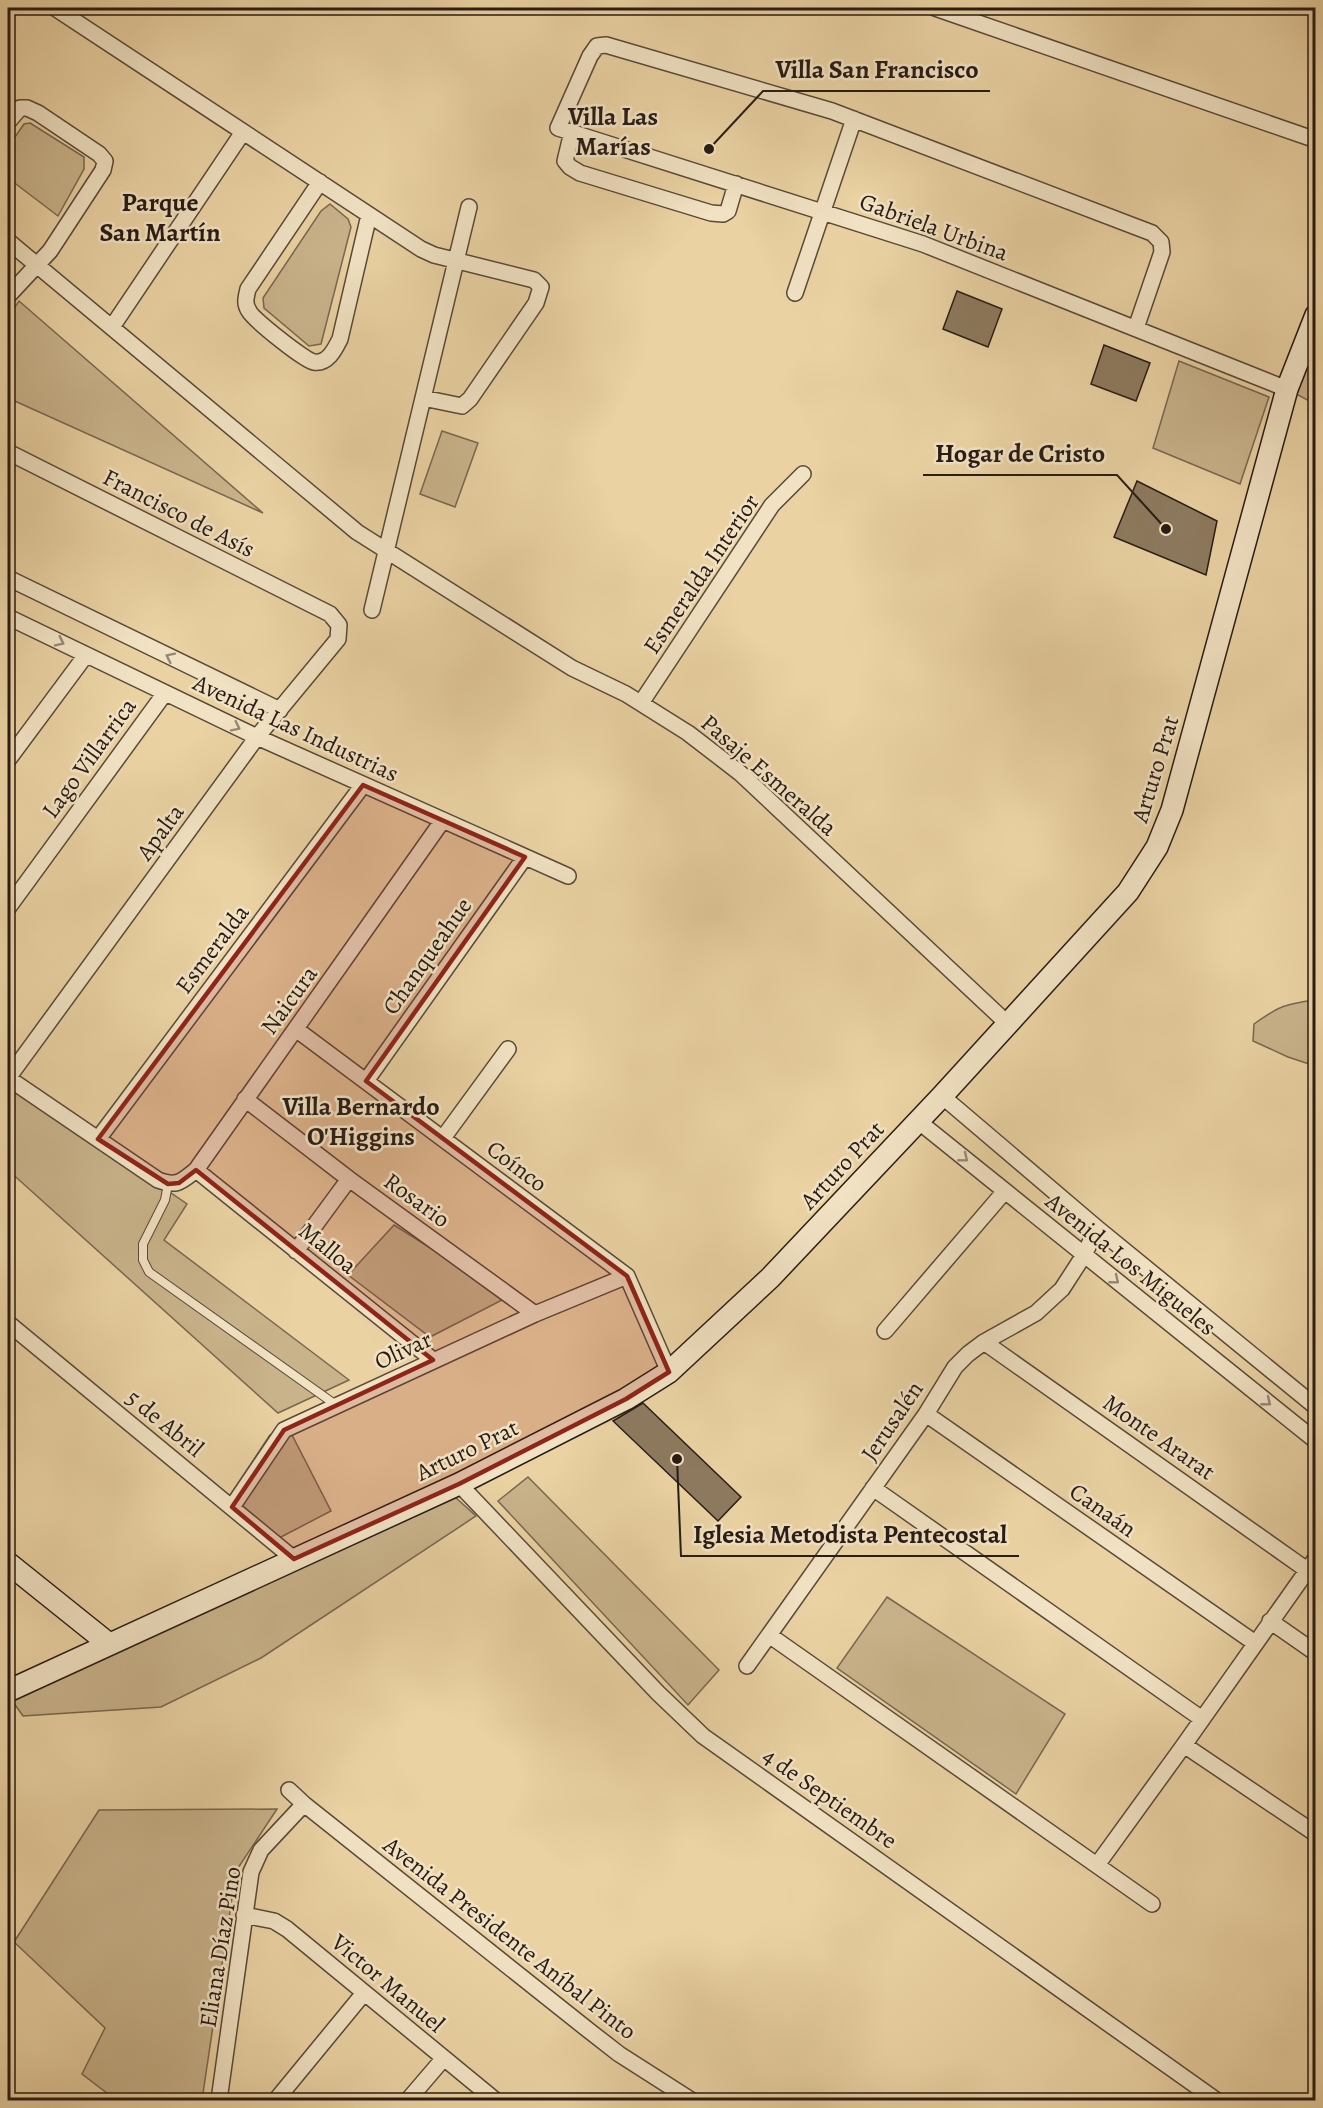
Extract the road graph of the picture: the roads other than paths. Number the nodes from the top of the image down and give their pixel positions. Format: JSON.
{"nodes":[{"id":1,"x":55,"y":8,"type":"edge"},
{"id":2,"x":935,"y":8,"type":"edge"},
{"id":3,"x":854,"y":119,"type":"junction"},
{"id":4,"x":8,"y":122,"type":"edge"},
{"id":5,"x":565,"y":130,"type":"junction"},
{"id":6,"x":243,"y":132,"type":"junction"},
{"id":7,"x":1316,"y":140,"type":"edge"},
{"id":8,"x":320,"y":182,"type":"junction"},
{"id":9,"x":736,"y":184,"type":"junction"},
{"id":10,"x":469,"y":207,"type":"dead end"},
{"id":11,"x":822,"y":212,"type":"junction"},
{"id":12,"x":369,"y":215,"type":"junction"},
{"id":13,"x":8,"y":240,"type":"edge"},
{"id":14,"x":456,"y":260,"type":"junction"},
{"id":15,"x":38,"y":266,"type":"junction"},
{"id":16,"x":795,"y":292,"type":"dead end"},
{"id":17,"x":8,"y":296,"type":"edge"},
{"id":18,"x":1316,"y":315,"type":"edge"},
{"id":19,"x":112,"y":327,"type":"junction"},
{"id":20,"x":1136,"y":328,"type":"junction"},
{"id":21,"x":1287,"y":389,"type":"junction"},
{"id":22,"x":423,"y":398,"type":"junction"},
{"id":23,"x":8,"y":452,"type":"edge"},
{"id":24,"x":803,"y":474,"type":"dead end"},
{"id":25,"x":386,"y":550,"type":"junction"},
{"id":26,"x":8,"y":578,"type":"edge"},
{"id":27,"x":372,"y":610,"type":"dead end"},
{"id":28,"x":330,"y":614,"type":"joint"},
{"id":29,"x":8,"y":617,"type":"edge"},
{"id":30,"x":86,"y":655,"type":"junction"},
{"id":31,"x":165,"y":693,"type":"junction"},
{"id":32,"x":641,"y":704,"type":"junction"},
{"id":33,"x":280,"y":710,"type":"junction"},
{"id":34,"x":257,"y":737,"type":"junction"},
{"id":35,"x":8,"y":760,"type":"edge"},
{"id":36,"x":363,"y":785,"type":"junction"},
{"id":37,"x":443,"y":820,"type":"junction"},
{"id":38,"x":525,"y":857,"type":"junction"},
{"id":39,"x":568,"y":876,"type":"dead end"},
{"id":40,"x":8,"y":908,"type":"edge"},
{"id":41,"x":1008,"y":1024,"type":"junction"},
{"id":42,"x":297,"y":1030,"type":"junction"},
{"id":43,"x":508,"y":1049,"type":"dead end"},
{"id":44,"x":8,"y":1078,"type":"edge"},
{"id":45,"x":366,"y":1081,"type":"junction"},
{"id":46,"x":942,"y":1096,"type":"junction"},
{"id":47,"x":245,"y":1099,"type":"junction"},
{"id":48,"x":918,"y":1121,"type":"junction"},
{"id":49,"x":443,"y":1138,"type":"junction"},
{"id":50,"x":98,"y":1139,"type":"junction"},
{"id":51,"x":196,"y":1170,"type":"junction"},
{"id":52,"x":349,"y":1179,"type":"junction"},
{"id":53,"x":163,"y":1182,"type":"junction"},
{"id":54,"x":1005,"y":1191,"type":"junction"},
{"id":55,"x":1097,"y":1228,"type":"junction"},
{"id":56,"x":296,"y":1251,"type":"junction"},
{"id":57,"x":1084,"y":1255,"type":"junction"},
{"id":58,"x":627,"y":1276,"type":"junction"},
{"id":59,"x":535,"y":1314,"type":"junction"},
{"id":60,"x":8,"y":1323,"type":"edge"},
{"id":61,"x":885,"y":1330,"type":"dead end"},
{"id":62,"x":984,"y":1342,"type":"junction"},
{"id":63,"x":433,"y":1360,"type":"junction"},
{"id":64,"x":669,"y":1372,"type":"junction"},
{"id":65,"x":336,"y":1405,"type":"junction"},
{"id":66,"x":1316,"y":1407,"type":"edge"},
{"id":67,"x":926,"y":1414,"type":"junction"},
{"id":68,"x":1316,"y":1441,"type":"edge"},
{"id":69,"x":459,"y":1484,"type":"junction"},
{"id":70,"x":873,"y":1488,"type":"junction"},
{"id":71,"x":232,"y":1507,"type":"junction"},
{"id":72,"x":294,"y":1559,"type":"junction"},
{"id":73,"x":8,"y":1563,"type":"edge"},
{"id":74,"x":1311,"y":1564,"type":"edge"},
{"id":75,"x":1270,"y":1621,"type":"junction"},
{"id":76,"x":769,"y":1635,"type":"junction"},
{"id":77,"x":1255,"y":1643,"type":"junction"},
{"id":78,"x":109,"y":1644,"type":"junction"},
{"id":79,"x":1316,"y":1653,"type":"edge"},
{"id":80,"x":747,"y":1666,"type":"dead end"},
{"id":81,"x":8,"y":1691,"type":"edge"},
{"id":82,"x":1202,"y":1719,"type":"junction"},
{"id":83,"x":1184,"y":1745,"type":"junction"},
{"id":84,"x":289,"y":1790,"type":"dead end"},
{"id":85,"x":304,"y":1804,"type":"junction"},
{"id":86,"x":1316,"y":1834,"type":"edge"},
{"id":87,"x":1096,"y":1865,"type":"junction"},
{"id":88,"x":1152,"y":1904,"type":"dead end"},
{"id":89,"x":244,"y":1915,"type":"junction"},
{"id":90,"x":364,"y":1993,"type":"junction"},
{"id":91,"x":444,"y":2058,"type":"junction"},
{"id":92,"x":219,"y":2100,"type":"edge"},
{"id":93,"x":276,"y":2100,"type":"edge"},
{"id":94,"x":408,"y":2100,"type":"edge"},
{"id":95,"x":495,"y":2100,"type":"edge"},
{"id":96,"x":692,"y":2100,"type":"edge"},
{"id":97,"x":1216,"y":2100,"type":"edge"}],
"edges":[{"from":1,"to":6,"type":"street"},
{"from":2,"to":7,"type":"street"},
{"from":3,"to":5,"type":"street"},
{"from":3,"to":11,"type":"street"},
{"from":3,"to":20,"type":"street"},
{"from":4,"to":15,"type":"street"},
{"from":5,"to":9,"type":"street","name":"Gabriela Urbina"},
{"from":5,"to":9,"type":"street"},
{"from":6,"to":8,"type":"street"},
{"from":6,"to":19,"type":"street"},
{"from":8,"to":12,"type":"street"},
{"from":8,"to":12,"type":"street"},
{"from":9,"to":11,"type":"street","name":"Gabriela Urbina"},
{"from":10,"to":14,"type":"street"},
{"from":11,"to":16,"type":"street"},
{"from":11,"to":20,"type":"street","name":"Gabriela Urbina"},
{"from":12,"to":14,"type":"street"},
{"from":13,"to":15,"type":"street","name":"Pasaje Esmeralda"},
{"from":14,"to":22,"type":"street"},
{"from":14,"to":22,"type":"street"},
{"from":15,"to":17,"type":"street"},
{"from":15,"to":19,"type":"street","name":"Pasaje Esmeralda"},
{"from":18,"to":21,"type":"main road","name":"Arturo Prat"},
{"from":19,"to":25,"type":"street","name":"Pasaje Esmeralda"},
{"from":20,"to":21,"type":"street","name":"Gabriela Urbina"},
{"from":21,"to":41,"type":"main road","name":"Arturo Prat"},
{"from":22,"to":25,"type":"street"},
{"from":23,"to":28,"type":"street","name":"Francisco de Asís"},
{"from":24,"to":32,"type":"street","name":"Esmeralda Interior"},
{"from":25,"to":27,"type":"street"},
{"from":25,"to":32,"type":"street","name":"Pasaje Esmeralda"},
{"from":33,"to":26,"type":"street","name":"Avenida Las Industrias","one_way":true},
{"from":28,"to":33,"type":"street","name":"Apalta"},
{"from":29,"to":30,"type":"street","name":"Avenida Las Industrias","one_way":true},
{"from":30,"to":31,"type":"street","name":"Avenida Las Industrias"},
{"from":30,"to":35,"type":"street"},
{"from":31,"to":34,"type":"street","name":"Avenida Las Industrias","one_way":true},
{"from":31,"to":40,"type":"street","name":"Lago Villarrica"},
{"from":32,"to":41,"type":"street","name":"Pasaje Esmeralda"},
{"from":33,"to":34,"type":"street","name":"Apalta"},
{"from":34,"to":36,"type":"street","name":"Avenida Las Industrias"},
{"from":34,"to":44,"type":"street","name":"Apalta"},
{"from":36,"to":37,"type":"street","name":"Avenida Las Industrias"},
{"from":36,"to":50,"type":"street","name":"Esmeralda"},
{"from":37,"to":38,"type":"street","name":"Avenida Las Industrias"},
{"from":37,"to":42,"type":"street","name":"Naicura"},
{"from":38,"to":39,"type":"street","name":"Avenida Las Industrias"},
{"from":38,"to":45,"type":"street","name":"Chanqueahue"},
{"from":41,"to":46,"type":"main road","name":"Arturo Prat"},
{"from":42,"to":45,"type":"street","name":"Coínco"},
{"from":42,"to":47,"type":"street","name":"Naicura"},
{"from":43,"to":49,"type":"street"},
{"from":44,"to":50,"type":"street"},
{"from":45,"to":49,"type":"street","name":"Coínco"},
{"from":46,"to":48,"type":"main road","name":"Arturo Prat"},
{"from":46,"to":55,"type":"street","name":"Avenida Los Migueles"},
{"from":47,"to":51,"type":"street","name":"Naicura"},
{"from":47,"to":52,"type":"street","name":"Rosario"},
{"from":48,"to":54,"type":"street","name":"Avenida Los Migueles","one_way":true},
{"from":48,"to":64,"type":"main road","name":"Arturo Prat"},
{"from":49,"to":58,"type":"street","name":"Coínco"},
{"from":50,"to":53,"type":"street"},
{"from":51,"to":53,"type":"street","name":"Naicura"},
{"from":51,"to":56,"type":"street","name":"Malloa"},
{"from":52,"to":56,"type":"street"},
{"from":52,"to":59,"type":"street","name":"Rosario"},
{"from":53,"to":65,"type":"lane"},
{"from":54,"to":57,"type":"street","name":"Avenida Los Migueles"},
{"from":54,"to":61,"type":"street"},
{"from":55,"to":57,"type":"street","name":"Jerusalén"},
{"from":55,"to":66,"type":"street","name":"Avenida Los Migueles"},
{"from":56,"to":63,"type":"street","name":"Malloa"},
{"from":57,"to":62,"type":"street","name":"Jerusalén"},
{"from":57,"to":68,"type":"street","name":"Avenida Los Migueles","one_way":true},
{"from":58,"to":59,"type":"street","name":"Olivar"},
{"from":58,"to":64,"type":"street","name":"Coínco"},
{"from":59,"to":63,"type":"street","name":"Olivar"},
{"from":60,"to":71,"type":"street","name":"5 de Abril"},
{"from":62,"to":67,"type":"street","name":"Jerusalén"},
{"from":62,"to":74,"type":"street","name":"Monte Ararat"},
{"from":63,"to":65,"type":"street","name":"Olivar"},
{"from":64,"to":69,"type":"main road","name":"Arturo Prat"},
{"from":65,"to":71,"type":"street","name":"Olivar"},
{"from":67,"to":70,"type":"street","name":"Jerusalén"},
{"from":67,"to":77,"type":"street","name":"Canaán"},
{"from":69,"to":72,"type":"main road","name":"Arturo Prat"},
{"from":69,"to":97,"type":"street","name":"4 de Septiembre"},
{"from":70,"to":76,"type":"street","name":"Jerusalén"},
{"from":70,"to":82,"type":"street"},
{"from":71,"to":72,"type":"street","name":"5 de Abril"},
{"from":72,"to":78,"type":"main road","name":"Arturo Prat"},
{"from":73,"to":78,"type":"main road"},
{"from":74,"to":75,"type":"street"},
{"from":75,"to":77,"type":"street"},
{"from":75,"to":79,"type":"street"},
{"from":76,"to":80,"type":"street","name":"Jerusalén"},
{"from":76,"to":87,"type":"street"},
{"from":77,"to":82,"type":"street"},
{"from":78,"to":81,"type":"main road","name":"Arturo Prat"},
{"from":82,"to":83,"type":"street"},
{"from":83,"to":86,"type":"street"},
{"from":83,"to":87,"type":"street"},
{"from":84,"to":85,"type":"street"},
{"from":85,"to":89,"type":"street","name":"Eliana Díaz Pino"},
{"from":85,"to":96,"type":"street","name":"Avenida Presidente Aníbal Pinto"},
{"from":87,"to":88,"type":"street"},
{"from":89,"to":90,"type":"street","name":"Victor Manuel"},
{"from":89,"to":92,"type":"street","name":"Eliana Díaz Pino"},
{"from":90,"to":91,"type":"street","name":"Victor Manuel"},
{"from":90,"to":93,"type":"street"},
{"from":91,"to":94,"type":"street"},
{"from":91,"to":95,"type":"street","name":"Victor Manuel"}]}
